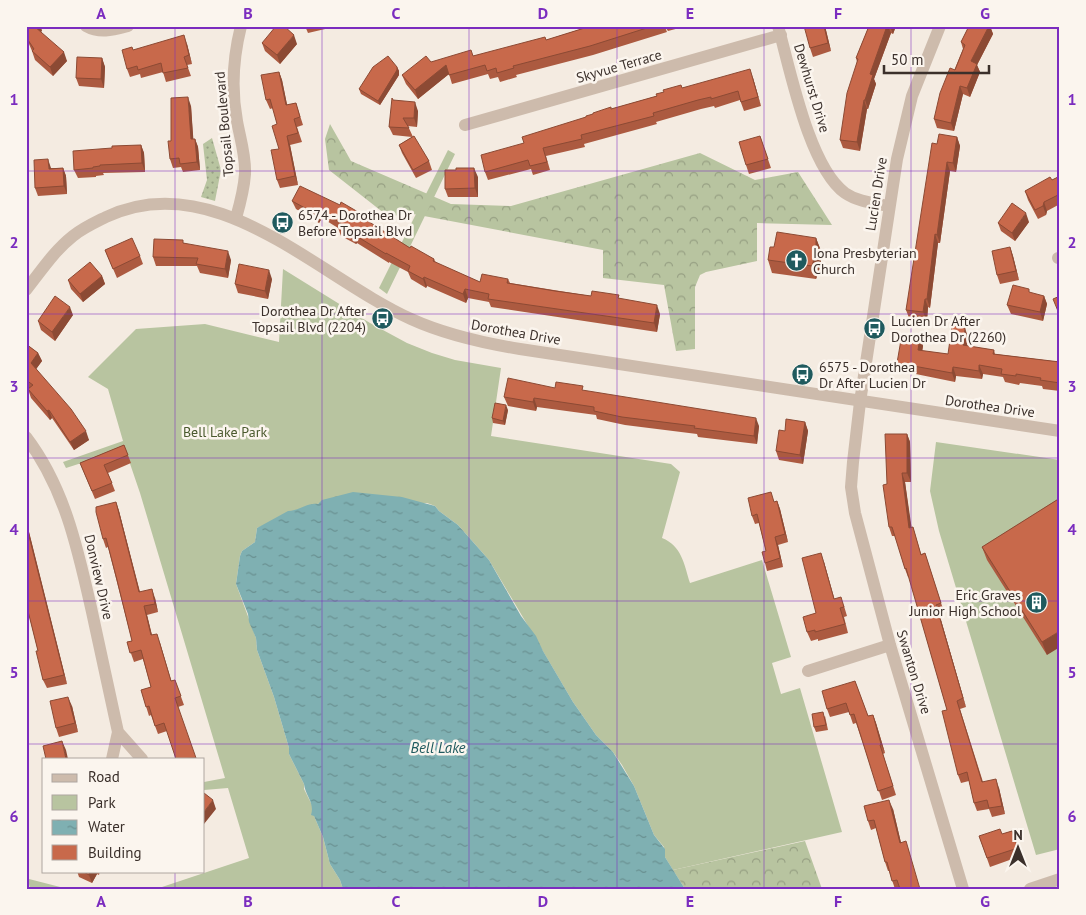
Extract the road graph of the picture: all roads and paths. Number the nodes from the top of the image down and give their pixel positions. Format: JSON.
{"nodes":[{"id":1,"x":86,"y":26,"type":"edge"},
{"id":2,"x":128,"y":26,"type":"edge"},
{"id":3,"x":241,"y":26,"type":"edge"},
{"id":4,"x":940,"y":26,"type":"edge"},
{"id":5,"x":779,"y":31,"type":"edge"},
{"id":6,"x":465,"y":125,"type":"dead end"},
{"id":7,"x":889,"y":206,"type":"junction"},
{"id":8,"x":236,"y":218,"type":"junction"},
{"id":9,"x":26,"y":290,"type":"edge"},
{"id":10,"x":860,"y":402,"type":"junction"},
{"id":11,"x":1060,"y":431,"type":"edge"},
{"id":12,"x":26,"y":437,"type":"edge"},
{"id":13,"x":890,"y":645,"type":"junction"},
{"id":14,"x":808,"y":670,"type":"dead end"},
{"id":15,"x":118,"y":732,"type":"junction"},
{"id":16,"x":112,"y":758,"type":"edge"},
{"id":17,"x":141,"y":758,"type":"edge"},
{"id":18,"x":1060,"y":879,"type":"edge"},
{"id":19,"x":964,"y":889,"type":"edge"},
{"id":20,"x":1030,"y":889,"type":"edge"}],
"edges":[{"from":1,"to":2,"type":"street"},
{"from":3,"to":8,"type":"street","name":"Topsail Boulevard"},
{"from":4,"to":7,"type":"street","name":"Lucien Drive"},
{"from":5,"to":6,"type":"street","name":"Skyvue Terrace"},
{"from":5,"to":7,"type":"street","name":"Dewhurst Drive"},
{"from":7,"to":10,"type":"street","name":"Lucien Drive"},
{"from":8,"to":9,"type":"street","name":"Dorothea Drive"},
{"from":8,"to":10,"type":"street","name":"Dorothea Drive"},
{"from":10,"to":11,"type":"street","name":"Dorothea Drive"},
{"from":10,"to":13,"type":"street","name":"Swanton Drive"},
{"from":12,"to":15,"type":"street","name":"Donview Drive"},
{"from":13,"to":14,"type":"street"},
{"from":13,"to":19,"type":"street","name":"Swanton Drive"},
{"from":15,"to":16,"type":"street","name":"Donview Drive"},
{"from":15,"to":17,"type":"street","name":"Donview Drive"},
{"from":18,"to":20,"type":"street"}]}
